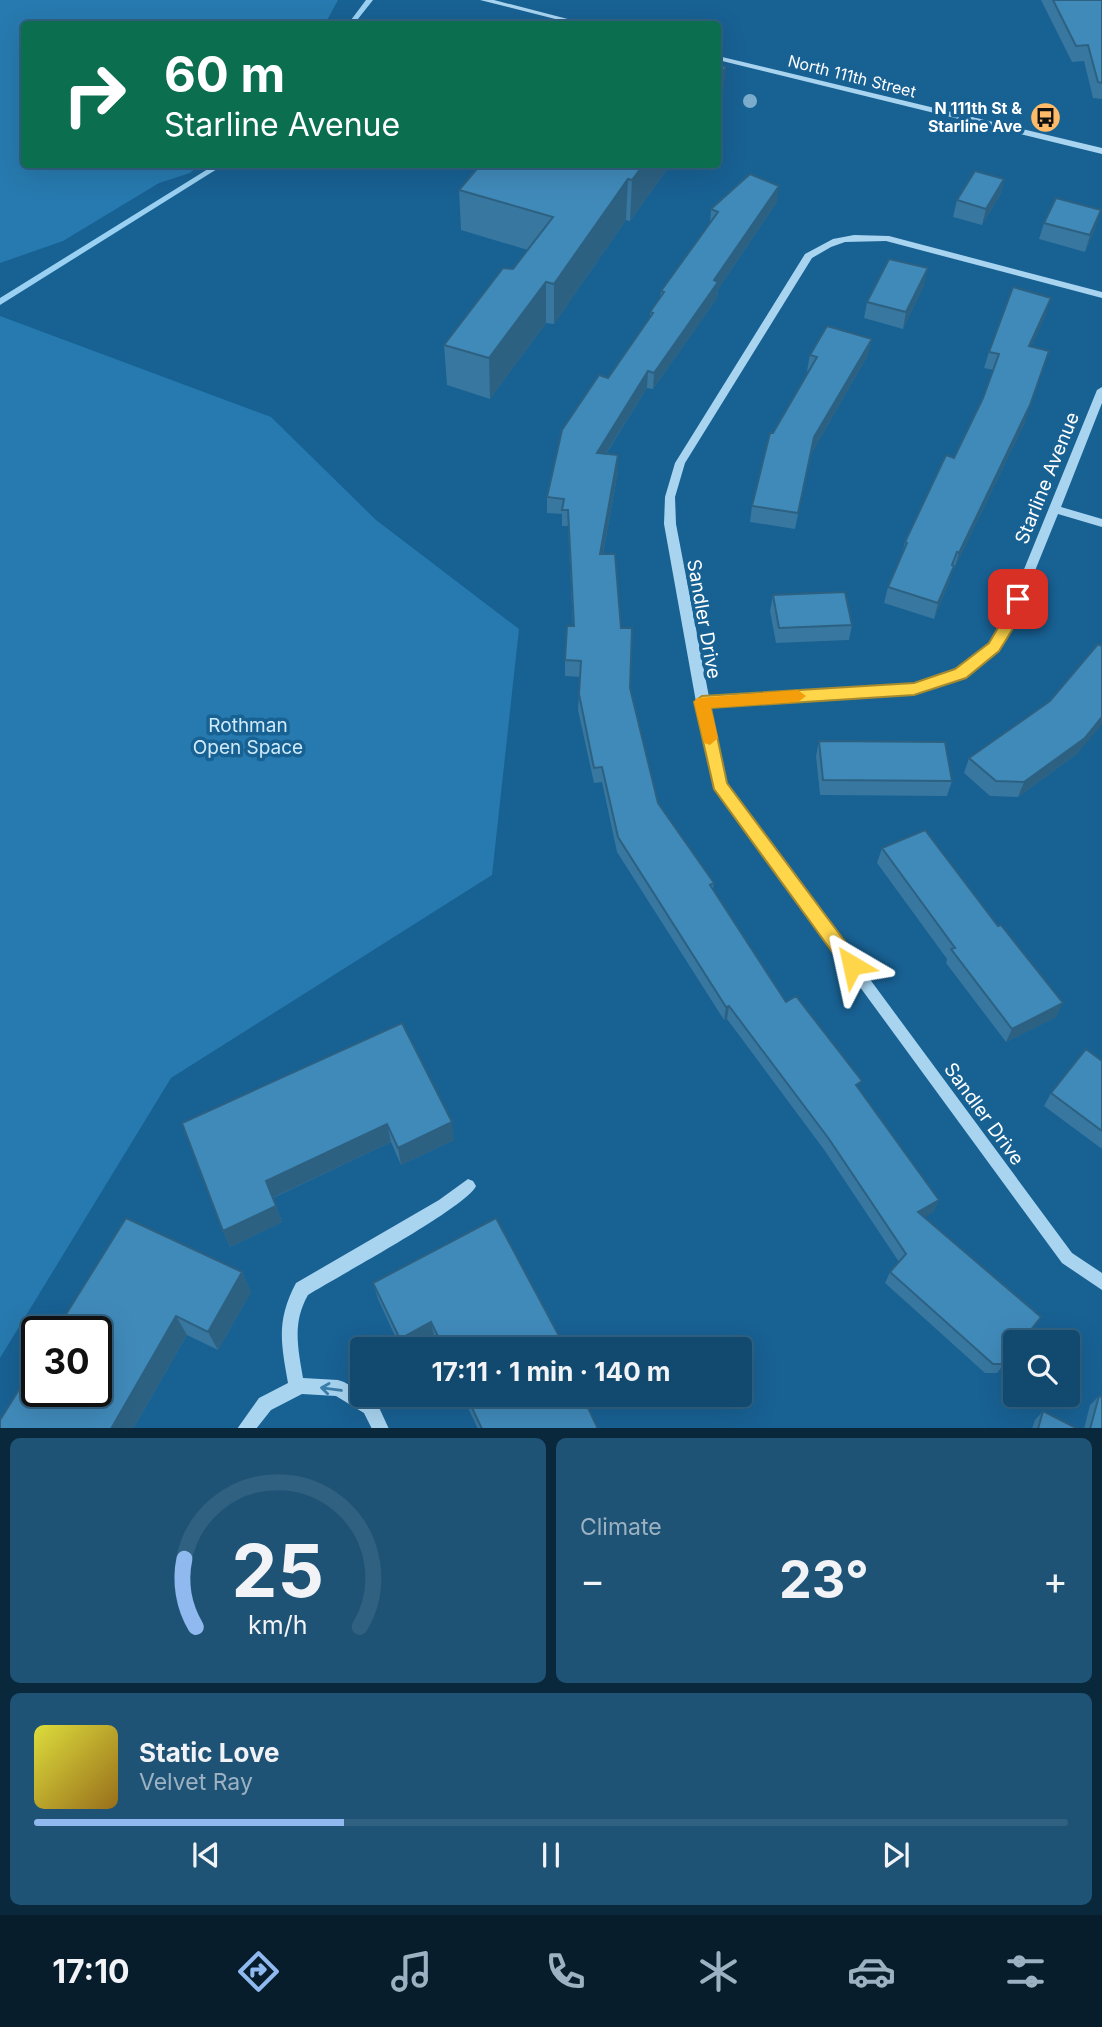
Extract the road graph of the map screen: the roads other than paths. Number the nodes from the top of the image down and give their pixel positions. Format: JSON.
{"nodes":[{"id":1,"x":484,"y":0,"type":"edge"},
{"id":2,"x":571,"y":21,"type":"edge"},
{"id":3,"x":721,"y":59,"type":"edge"},
{"id":4,"x":1102,"y":151,"type":"edge"},
{"id":5,"x":1102,"y":295,"type":"edge"},
{"id":6,"x":1102,"y":390,"type":"edge"},
{"id":7,"x":1053,"y":509,"type":"junction"},
{"id":8,"x":1102,"y":523,"type":"edge"},
{"id":9,"x":702,"y":702,"type":"junction"},
{"id":10,"x":468,"y":1186,"type":"dead end"},
{"id":11,"x":1102,"y":1282,"type":"edge"},
{"id":12,"x":297,"y":1388,"type":"junction"},
{"id":13,"x":246,"y":1428,"type":"edge"},
{"id":14,"x":380,"y":1428,"type":"edge"}],
"edges":[{"from":1,"to":2,"type":"street"},
{"from":3,"to":4,"type":"street","name":"North 111th Street"},
{"from":5,"to":9,"type":"street","name":"Sandler Drive"},
{"from":6,"to":7,"type":"street","name":"Starline Avenue"},
{"from":7,"to":8,"type":"street"},
{"from":7,"to":9,"type":"street","name":"Starline Avenue"},
{"from":9,"to":11,"type":"street","name":"Sandler Drive"},
{"from":10,"to":12,"type":"street"},
{"from":12,"to":13,"type":"street"},
{"from":14,"to":12,"type":"street","one_way":true}]}
